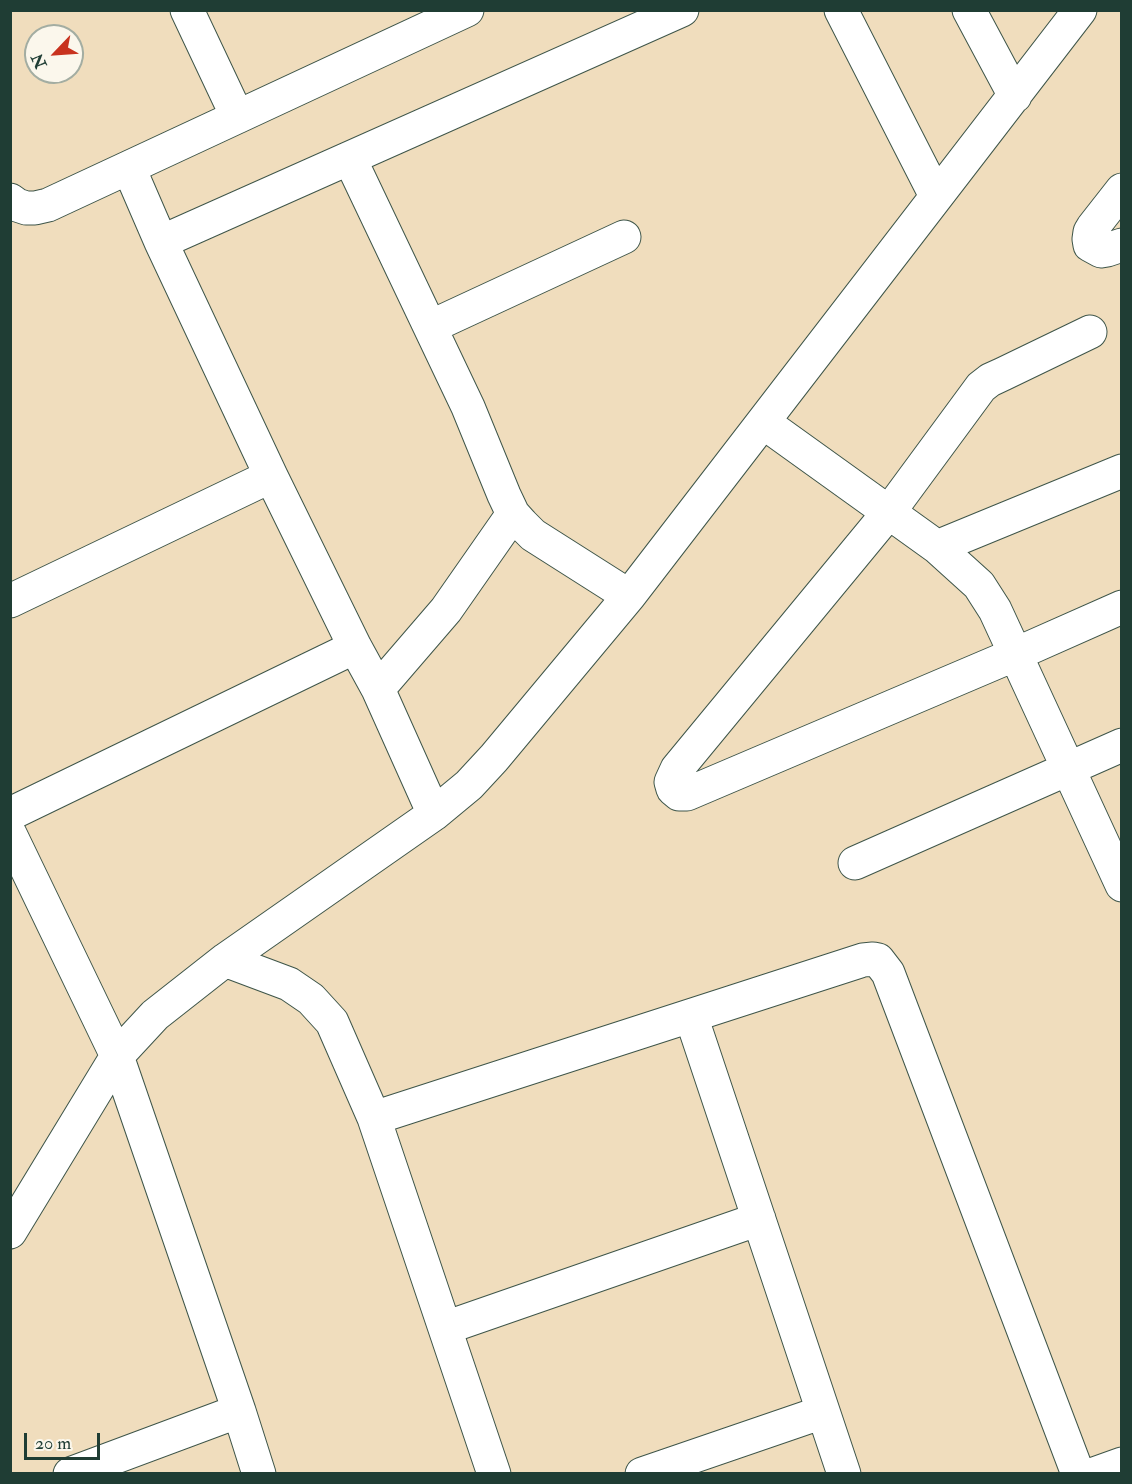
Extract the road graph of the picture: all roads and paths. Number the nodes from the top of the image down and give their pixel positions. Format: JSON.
{"nodes":[{"id":1,"x":187,"y":10,"type":"edge"},
{"id":2,"x":467,"y":10,"type":"edge"},
{"id":3,"x":682,"y":10,"type":"edge"},
{"id":4,"x":841,"y":10,"type":"edge"},
{"id":5,"x":969,"y":10,"type":"edge"},
{"id":6,"x":1080,"y":10,"type":"edge"},
{"id":7,"x":1015,"y":96,"type":"junction"},
{"id":8,"x":237,"y":116,"type":"junction"},
{"id":9,"x":350,"y":159,"type":"junction"},
{"id":10,"x":129,"y":168,"type":"junction"},
{"id":11,"x":1122,"y":190,"type":"edge"},
{"id":12,"x":936,"y":196,"type":"junction"},
{"id":13,"x":10,"y":200,"type":"edge"},
{"id":14,"x":624,"y":237,"type":"dead end"},
{"id":15,"x":161,"y":242,"type":"junction"},
{"id":16,"x":1122,"y":245,"type":"edge"},
{"id":17,"x":430,"y":327,"type":"junction"},
{"id":18,"x":1090,"y":332,"type":"dead end"},
{"id":19,"x":763,"y":422,"type":"junction"},
{"id":20,"x":1122,"y":471,"type":"edge"},
{"id":21,"x":271,"y":476,"type":"junction"},
{"id":22,"x":889,"y":512,"type":"junction"},
{"id":23,"x":513,"y":514,"type":"junction"},
{"id":24,"x":937,"y":547,"type":"junction"},
{"id":25,"x":629,"y":596,"type":"junction"},
{"id":26,"x":10,"y":601,"type":"edge"},
{"id":27,"x":1122,"y":607,"type":"edge"},
{"id":28,"x":355,"y":647,"type":"junction"},
{"id":29,"x":1016,"y":654,"type":"junction"},
{"id":30,"x":378,"y":689,"type":"junction"},
{"id":31,"x":1122,"y":745,"type":"edge"},
{"id":32,"x":1068,"y":768,"type":"junction"},
{"id":33,"x":10,"y":814,"type":"edge"},
{"id":34,"x":434,"y":814,"type":"junction"},
{"id":35,"x":10,"y":834,"type":"edge"},
{"id":36,"x":855,"y":863,"type":"dead end"},
{"id":37,"x":1122,"y":885,"type":"edge"},
{"id":38,"x":225,"y":960,"type":"junction"},
{"id":39,"x":691,"y":1016,"type":"junction"},
{"id":40,"x":117,"y":1056,"type":"junction"},
{"id":41,"x":374,"y":1118,"type":"junction"},
{"id":42,"x":759,"y":1220,"type":"junction"},
{"id":43,"x":10,"y":1232,"type":"edge"},
{"id":44,"x":445,"y":1328,"type":"junction"},
{"id":45,"x":239,"y":1411,"type":"junction"},
{"id":46,"x":823,"y":1412,"type":"junction"},
{"id":47,"x":1122,"y":1464,"type":"edge"},
{"id":48,"x":70,"y":1473,"type":"edge"},
{"id":49,"x":259,"y":1473,"type":"edge"},
{"id":50,"x":494,"y":1473,"type":"edge"},
{"id":51,"x":642,"y":1473,"type":"edge"},
{"id":52,"x":844,"y":1473,"type":"edge"},
{"id":53,"x":1078,"y":1473,"type":"edge"},
{"id":54,"x":1094,"y":1473,"type":"edge"}],
"edges":[{"from":1,"to":8,"type":"street"},
{"from":2,"to":8,"type":"street"},
{"from":3,"to":9,"type":"street"},
{"from":4,"to":12,"type":"street"},
{"from":5,"to":7,"type":"street"},
{"from":6,"to":7,"type":"street"},
{"from":7,"to":12,"type":"street"},
{"from":8,"to":10,"type":"street"},
{"from":9,"to":15,"type":"street"},
{"from":9,"to":17,"type":"street"},
{"from":10,"to":13,"type":"street"},
{"from":10,"to":15,"type":"street"},
{"from":11,"to":16,"type":"street"},
{"from":12,"to":19,"type":"street"},
{"from":14,"to":17,"type":"street"},
{"from":15,"to":21,"type":"street"},
{"from":17,"to":23,"type":"street"},
{"from":18,"to":22,"type":"street"},
{"from":19,"to":22,"type":"street"},
{"from":19,"to":25,"type":"street"},
{"from":20,"to":24,"type":"street"},
{"from":21,"to":26,"type":"street"},
{"from":21,"to":28,"type":"street"},
{"from":22,"to":24,"type":"street"},
{"from":22,"to":29,"type":"street"},
{"from":23,"to":25,"type":"street"},
{"from":23,"to":30,"type":"street"},
{"from":24,"to":29,"type":"street"},
{"from":25,"to":34,"type":"street"},
{"from":27,"to":29,"type":"street"},
{"from":28,"to":30,"type":"street"},
{"from":28,"to":33,"type":"street"},
{"from":29,"to":32,"type":"street"},
{"from":30,"to":34,"type":"street"},
{"from":31,"to":32,"type":"street"},
{"from":32,"to":36,"type":"street"},
{"from":32,"to":37,"type":"street"},
{"from":34,"to":38,"type":"street"},
{"from":35,"to":40,"type":"street"},
{"from":38,"to":40,"type":"street"},
{"from":38,"to":41,"type":"street"},
{"from":39,"to":41,"type":"street"},
{"from":39,"to":42,"type":"street"},
{"from":39,"to":53,"type":"street"},
{"from":40,"to":43,"type":"street"},
{"from":40,"to":45,"type":"street"},
{"from":41,"to":44,"type":"street"},
{"from":42,"to":44,"type":"street"},
{"from":42,"to":46,"type":"street"},
{"from":44,"to":50,"type":"street"},
{"from":45,"to":48,"type":"street"},
{"from":45,"to":49,"type":"street"},
{"from":46,"to":51,"type":"street"},
{"from":46,"to":52,"type":"street"},
{"from":47,"to":54,"type":"street"}]}
